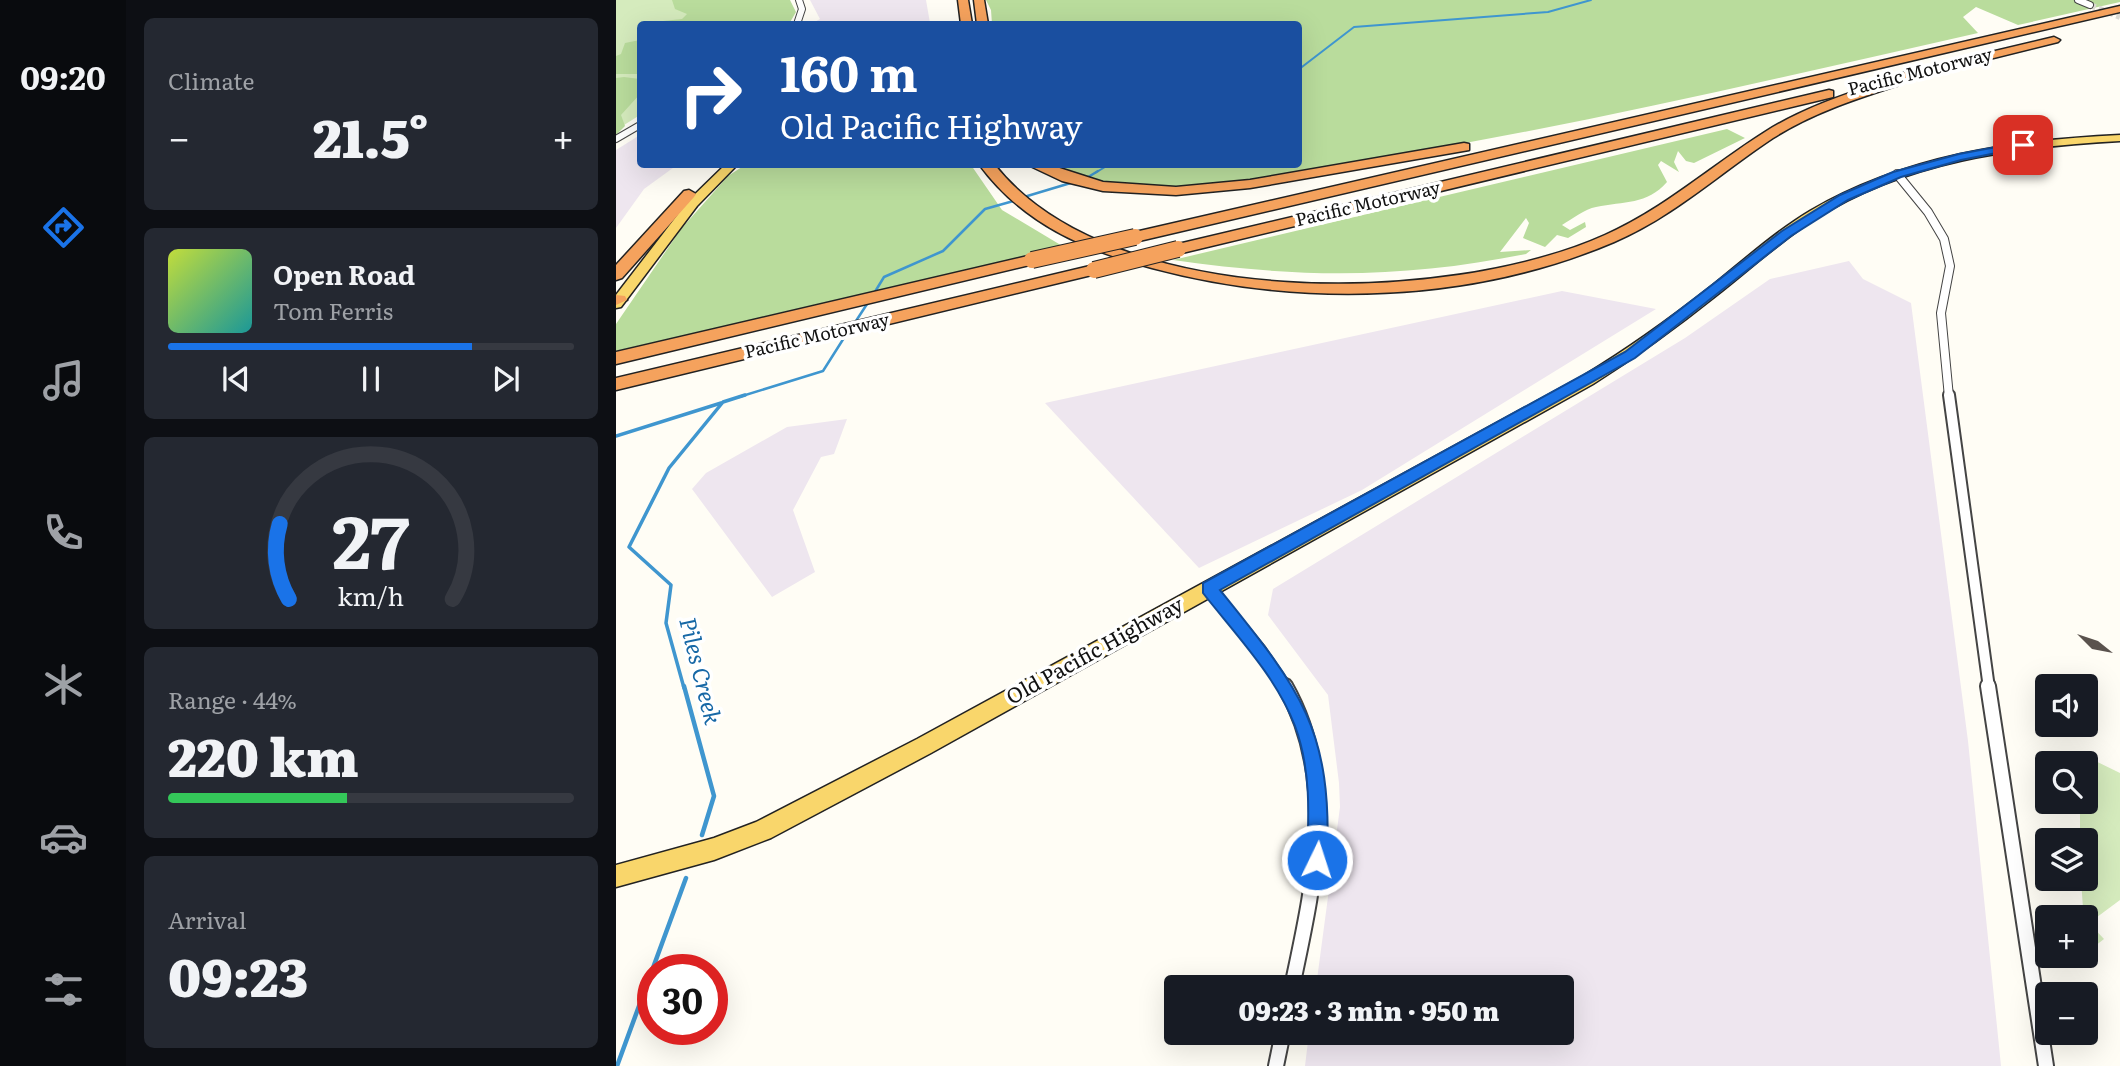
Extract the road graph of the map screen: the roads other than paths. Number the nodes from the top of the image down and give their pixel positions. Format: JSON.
{"nodes":[{"id":1,"x":799,"y":0,"type":"edge"},
{"id":2,"x":963,"y":0,"type":"edge"},
{"id":3,"x":979,"y":0,"type":"edge"},
{"id":4,"x":2078,"y":0,"type":"edge"},
{"id":5,"x":2090,"y":5,"type":"dead end"},
{"id":6,"x":2120,"y":9,"type":"edge"},
{"id":7,"x":798,"y":21,"type":"edge"},
{"id":8,"x":966,"y":21,"type":"edge"},
{"id":9,"x":982,"y":21,"type":"edge"},
{"id":10,"x":2068,"y":36,"type":"dead end"},
{"id":11,"x":1888,"y":63,"type":"junction"},
{"id":12,"x":1895,"y":78,"type":"junction"},
{"id":13,"x":637,"y":127,"type":"edge"},
{"id":14,"x":2120,"y":138,"type":"edge"},
{"id":15,"x":616,"y":139,"type":"edge"},
{"id":16,"x":716,"y":168,"type":"edge"},
{"id":17,"x":729,"y":168,"type":"edge"},
{"id":18,"x":989,"y":168,"type":"edge"},
{"id":19,"x":1040,"y":168,"type":"edge"},
{"id":20,"x":1897,"y":174,"type":"junction"},
{"id":21,"x":689,"y":194,"type":"junction"},
{"id":22,"x":616,"y":275,"type":"edge"},
{"id":23,"x":617,"y":299,"type":"edge"},
{"id":24,"x":616,"y":358,"type":"edge"},
{"id":25,"x":616,"y":384,"type":"edge"},
{"id":26,"x":1209,"y":588,"type":"junction"},
{"id":27,"x":616,"y":876,"type":"edge"},
{"id":28,"x":1294,"y":975,"type":"edge"},
{"id":29,"x":1280,"y":1045,"type":"edge"},
{"id":30,"x":1276,"y":1066,"type":"edge"},
{"id":31,"x":2046,"y":1066,"type":"edge"}],
"edges":[{"from":1,"to":7,"type":"street"},
{"from":2,"to":8,"type":"highway"},
{"from":3,"to":9,"type":"highway"},
{"from":4,"to":5,"type":"street"},
{"from":6,"to":11,"type":"highway","name":"Pacific Motorway"},
{"from":10,"to":12,"type":"highway","name":"Pacific Motorway"},
{"from":11,"to":19,"type":"highway"},
{"from":11,"to":24,"type":"highway","name":"Pacific Motorway","bridge":true},
{"from":12,"to":18,"type":"highway"},
{"from":12,"to":25,"type":"highway","name":"Pacific Motorway","bridge":true},
{"from":13,"to":15,"type":"street"},
{"from":14,"to":20,"type":"main road","name":"Old Pacific Highway"},
{"from":16,"to":21,"type":"main road"},
{"from":17,"to":23,"type":"main road"},
{"from":20,"to":26,"type":"main road","name":"Old Pacific Highway"},
{"from":20,"to":31,"type":"street"},
{"from":21,"to":22,"type":"highway"},
{"from":21,"to":23,"type":"main road"},
{"from":26,"to":27,"type":"main road","name":"Old Pacific Highway"},
{"from":26,"to":28,"type":"street"},
{"from":29,"to":30,"type":"street"}]}
